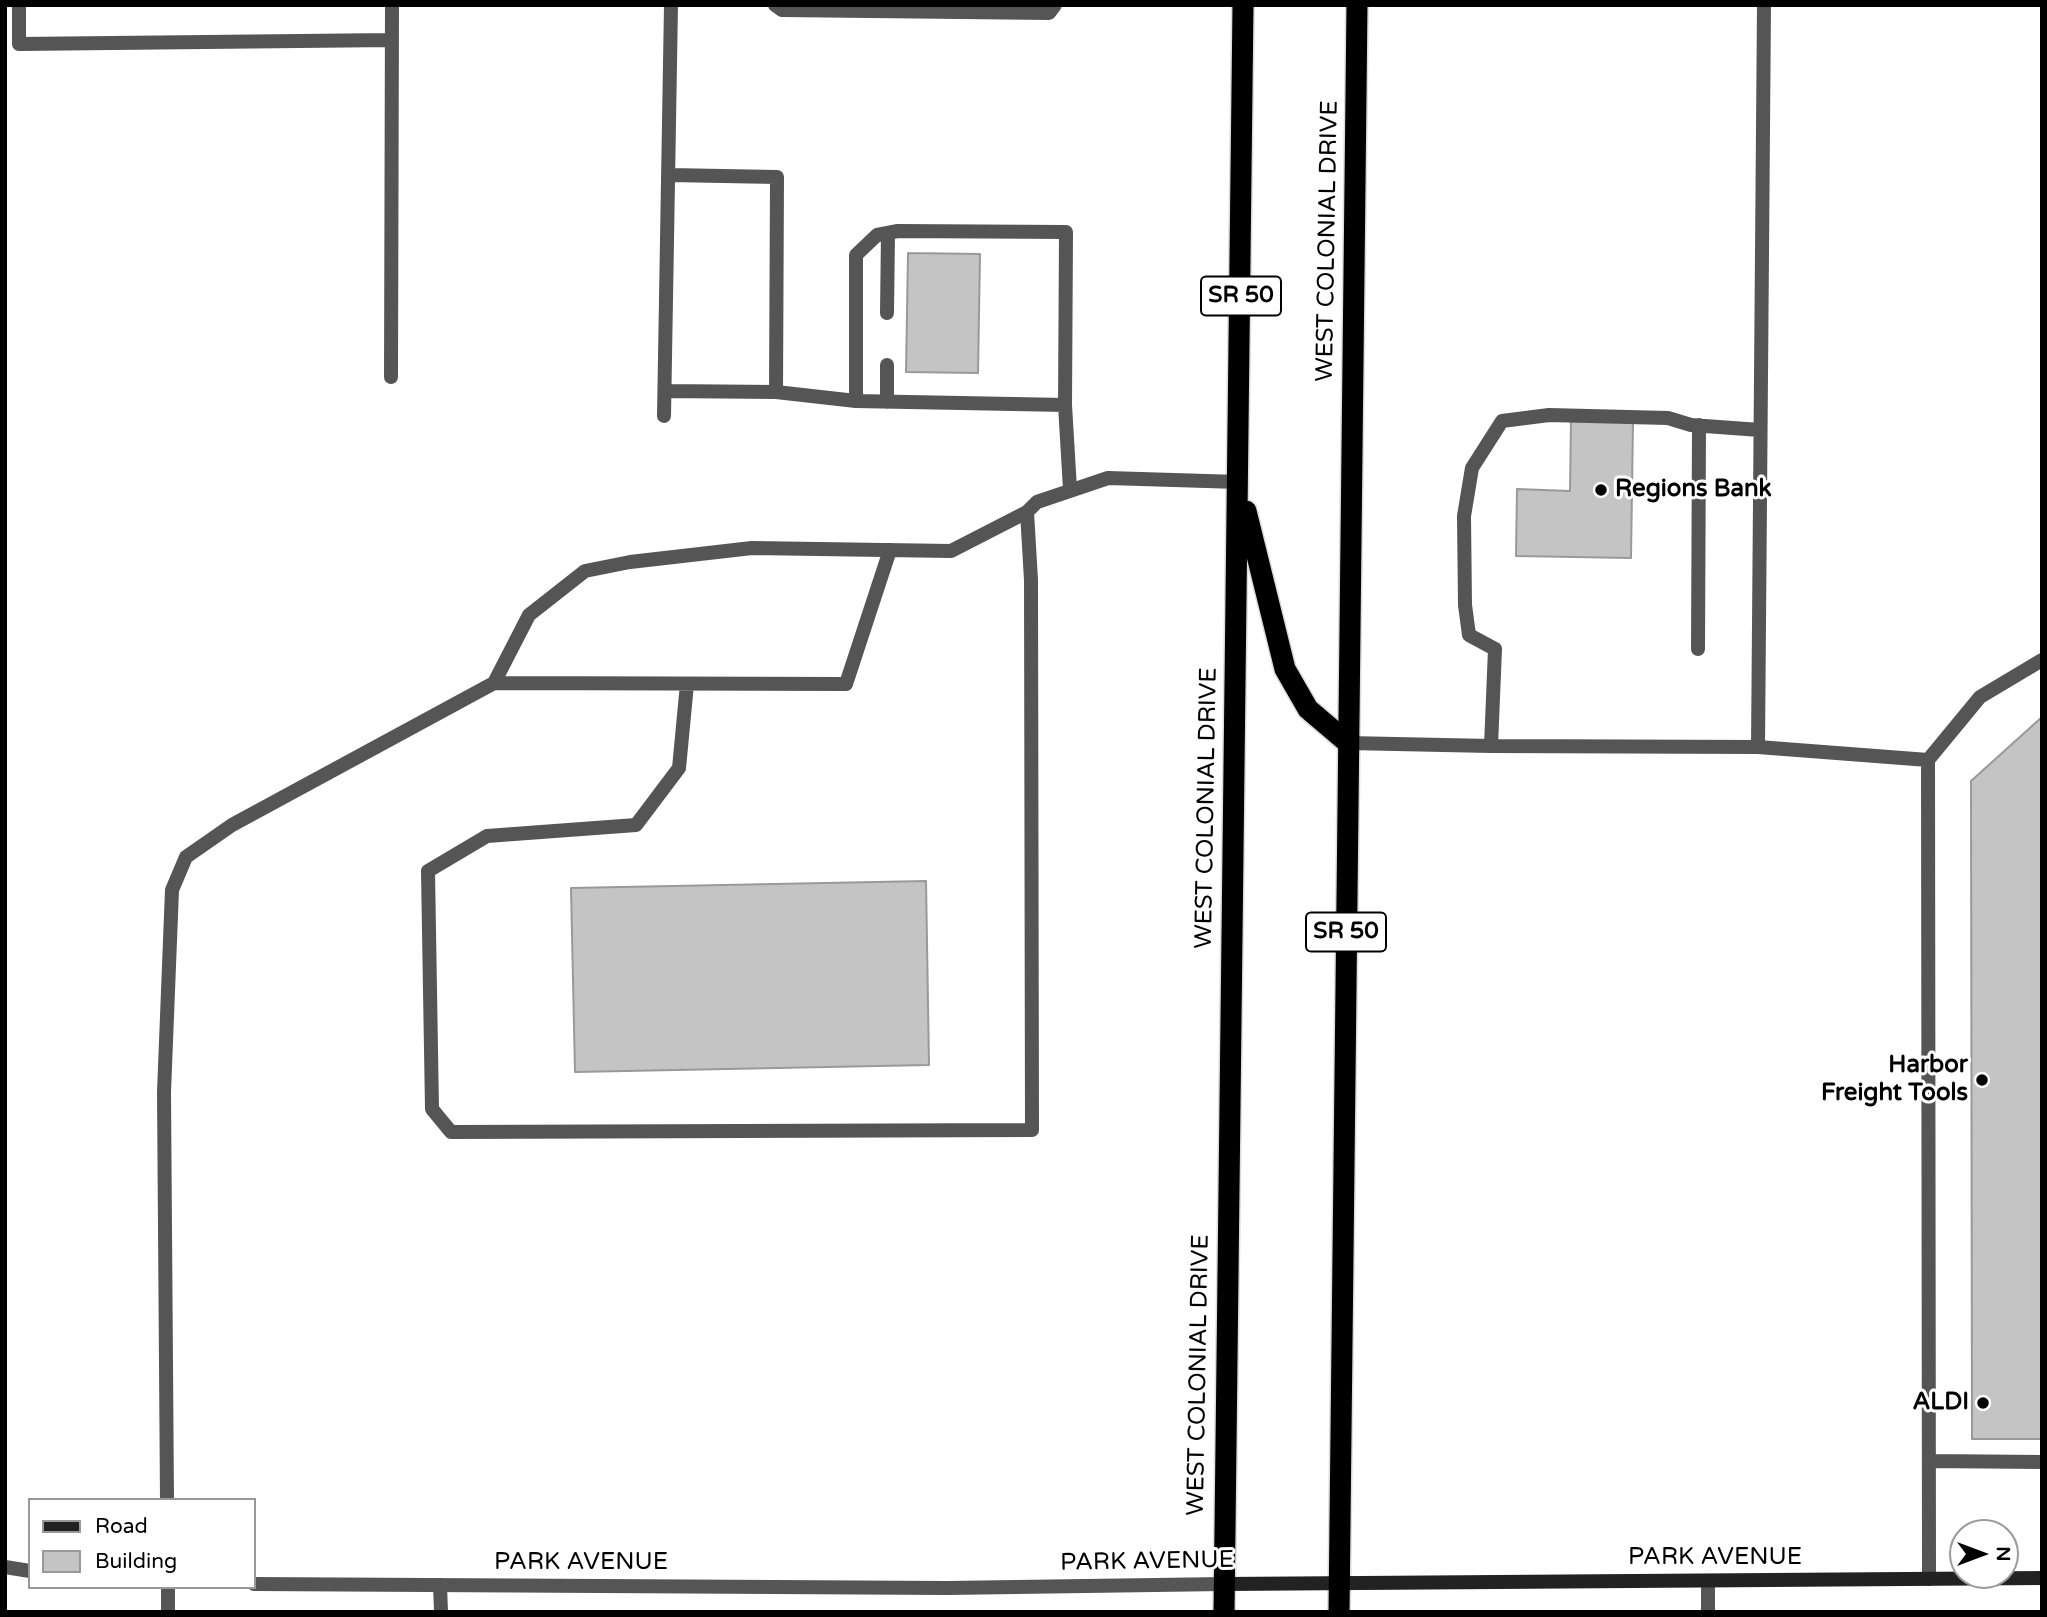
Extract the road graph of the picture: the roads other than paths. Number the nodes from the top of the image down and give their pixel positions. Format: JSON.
{"nodes":[{"id":1,"x":19,"y":5,"type":"edge"},
{"id":2,"x":392,"y":5,"type":"edge"},
{"id":3,"x":671,"y":5,"type":"edge"},
{"id":4,"x":775,"y":5,"type":"edge"},
{"id":5,"x":1055,"y":5,"type":"edge"},
{"id":6,"x":1243,"y":5,"type":"edge"},
{"id":7,"x":1357,"y":5,"type":"edge"},
{"id":8,"x":1764,"y":5,"type":"edge"},
{"id":9,"x":392,"y":40,"type":"junction"},
{"id":10,"x":669,"y":175,"type":"junction"},
{"id":11,"x":888,"y":233,"type":"junction"},
{"id":12,"x":887,"y":313,"type":"dead end"},
{"id":13,"x":887,"y":365,"type":"dead end"},
{"id":14,"x":391,"y":377,"type":"dead end"},
{"id":15,"x":665,"y":391,"type":"junction"},
{"id":16,"x":776,"y":392,"type":"junction"},
{"id":17,"x":856,"y":401,"type":"junction"},
{"id":18,"x":887,"y":402,"type":"junction"},
{"id":19,"x":1065,"y":405,"type":"junction"},
{"id":20,"x":664,"y":416,"type":"dead end"},
{"id":21,"x":1699,"y":425,"type":"junction"},
{"id":22,"x":1760,"y":430,"type":"junction"},
{"id":23,"x":1239,"y":482,"type":"junction"},
{"id":24,"x":1070,"y":489,"type":"junction"},
{"id":25,"x":1027,"y":512,"type":"junction"},
{"id":26,"x":890,"y":550,"type":"junction"},
{"id":27,"x":1698,"y":649,"type":"dead end"},
{"id":28,"x":2042,"y":660,"type":"edge"},
{"id":29,"x":494,"y":683,"type":"junction"},
{"id":30,"x":687,"y":684,"type":"junction"},
{"id":31,"x":1348,"y":743,"type":"junction"},
{"id":32,"x":1491,"y":746,"type":"junction"},
{"id":33,"x":1758,"y":747,"type":"junction"},
{"id":34,"x":1928,"y":760,"type":"junction"},
{"id":35,"x":1929,"y":1461,"type":"junction"},
{"id":36,"x":2042,"y":1462,"type":"edge"},
{"id":37,"x":167,"y":1498,"type":"edge"},
{"id":38,"x":5,"y":1567,"type":"edge"},
{"id":39,"x":28,"y":1571,"type":"edge"},
{"id":40,"x":2042,"y":1578,"type":"edge"},
{"id":41,"x":1929,"y":1579,"type":"junction"},
{"id":42,"x":1708,"y":1581,"type":"junction"},
{"id":43,"x":1339,"y":1583,"type":"junction"},
{"id":44,"x":256,"y":1584,"type":"edge"},
{"id":45,"x":1224,"y":1584,"type":"junction"},
{"id":46,"x":440,"y":1585,"type":"junction"},
{"id":47,"x":168,"y":1589,"type":"edge"},
{"id":48,"x":168,"y":1612,"type":"edge"},
{"id":49,"x":440,"y":1612,"type":"edge"},
{"id":50,"x":1224,"y":1612,"type":"edge"},
{"id":51,"x":1339,"y":1612,"type":"edge"},
{"id":52,"x":1708,"y":1612,"type":"edge"}],
"edges":[{"from":1,"to":9,"type":"street"},
{"from":2,"to":9,"type":"street"},
{"from":3,"to":10,"type":"street"},
{"from":4,"to":5,"type":"street"},
{"from":6,"to":23,"type":"highway","name":"WEST COLONIAL DRIVE","number":"SR 50"},
{"from":7,"to":31,"type":"highway","name":"WEST COLONIAL DRIVE","number":"SR 50"},
{"from":8,"to":22,"type":"street"},
{"from":9,"to":14,"type":"street"},
{"from":10,"to":15,"type":"street"},
{"from":10,"to":16,"type":"street"},
{"from":11,"to":12,"type":"street"},
{"from":11,"to":17,"type":"street"},
{"from":11,"to":19,"type":"street"},
{"from":13,"to":18,"type":"street"},
{"from":15,"to":16,"type":"street"},
{"from":15,"to":20,"type":"street"},
{"from":16,"to":17,"type":"street"},
{"from":17,"to":18,"type":"street"},
{"from":18,"to":19,"type":"street"},
{"from":19,"to":24,"type":"street"},
{"from":21,"to":22,"type":"street"},
{"from":21,"to":27,"type":"street"},
{"from":21,"to":32,"type":"street"},
{"from":22,"to":33,"type":"street"},
{"from":23,"to":24,"type":"street"},
{"from":23,"to":31,"type":"highway"},
{"from":23,"to":45,"type":"highway","name":"WEST COLONIAL DRIVE","number":"SR 50"},
{"from":24,"to":25,"type":"street"},
{"from":25,"to":26,"type":"street"},
{"from":25,"to":30,"type":"street"},
{"from":26,"to":29,"type":"street"},
{"from":26,"to":30,"type":"street"},
{"from":28,"to":34,"type":"street"},
{"from":29,"to":30,"type":"street"},
{"from":29,"to":37,"type":"street"},
{"from":31,"to":32,"type":"street"},
{"from":31,"to":43,"type":"highway","name":"WEST COLONIAL DRIVE","number":"SR 50"},
{"from":32,"to":33,"type":"street"},
{"from":33,"to":34,"type":"street"},
{"from":34,"to":35,"type":"street"},
{"from":35,"to":36,"type":"street"},
{"from":35,"to":41,"type":"street"},
{"from":38,"to":39,"type":"street"},
{"from":40,"to":41,"type":"street","name":"PARK AVENUE"},
{"from":41,"to":42,"type":"street","name":"PARK AVENUE"},
{"from":42,"to":43,"type":"street","name":"PARK AVENUE"},
{"from":42,"to":52,"type":"street"},
{"from":43,"to":45,"type":"street","name":"PARK AVENUE"},
{"from":43,"to":51,"type":"highway","name":"WEST COLONIAL DRIVE","number":"SR 50"},
{"from":44,"to":46,"type":"street","name":"PARK AVENUE"},
{"from":45,"to":46,"type":"street","name":"PARK AVENUE"},
{"from":45,"to":50,"type":"highway","name":"WEST COLONIAL DRIVE","number":"SR 50"},
{"from":46,"to":49,"type":"street"},
{"from":47,"to":48,"type":"street"}]}
